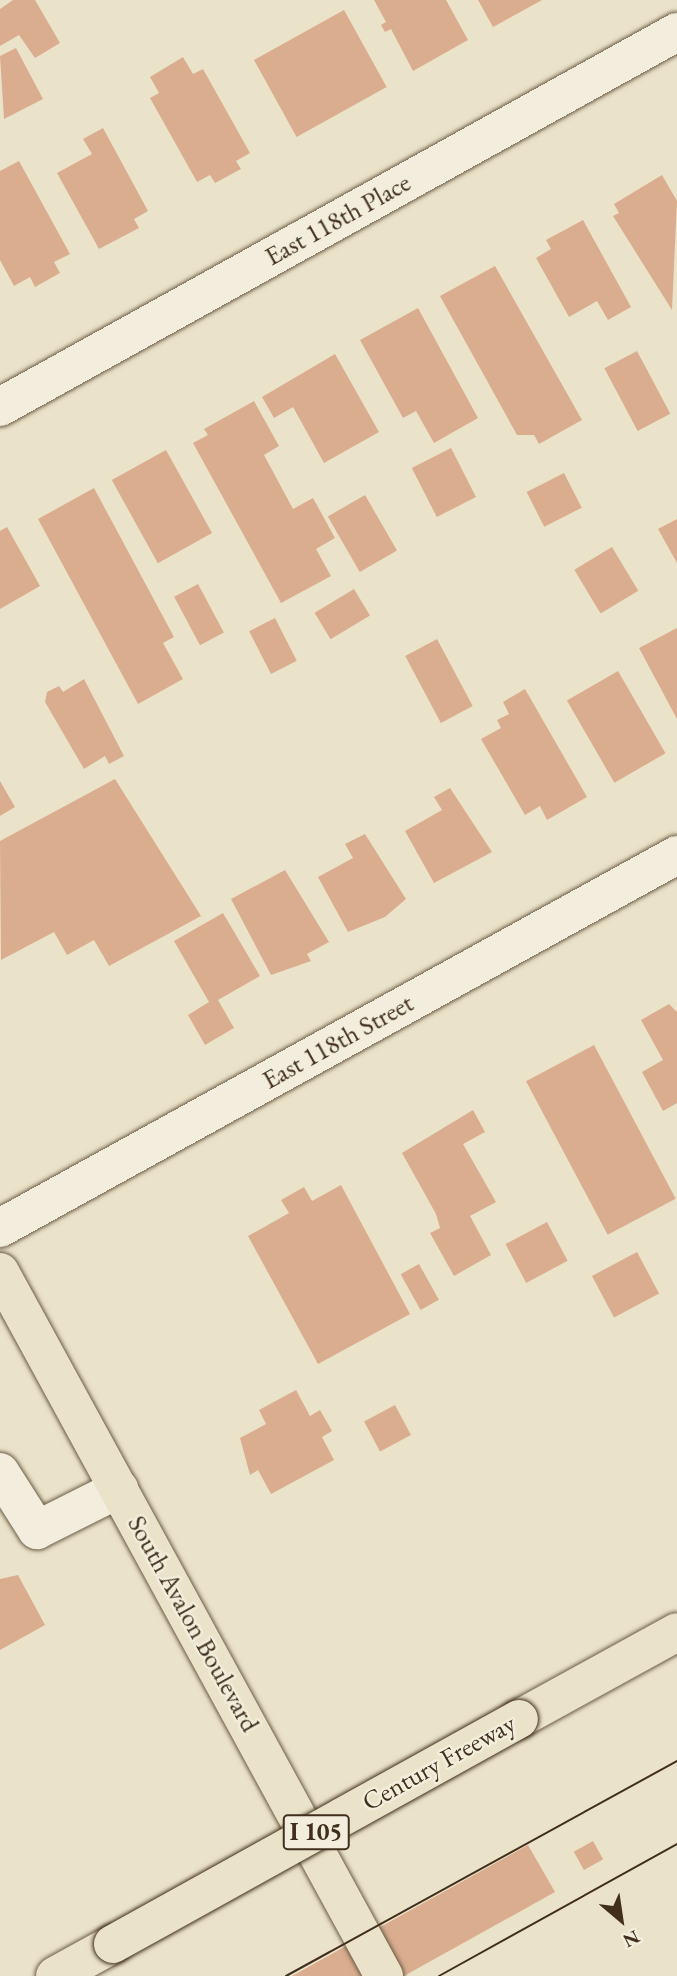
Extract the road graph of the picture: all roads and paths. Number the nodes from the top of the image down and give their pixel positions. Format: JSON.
{"nodes":[{"id":1,"x":677,"y":32,"type":"edge"},
{"id":2,"x":0,"y":407,"type":"edge"},
{"id":3,"x":677,"y":855,"type":"edge"},
{"id":4,"x":0,"y":1228,"type":"edge"},
{"id":5,"x":0,"y":1272,"type":"edge"},
{"id":6,"x":0,"y":1472,"type":"edge"},
{"id":7,"x":119,"y":1489,"type":"junction"},
{"id":8,"x":677,"y":1632,"type":"edge"},
{"id":9,"x":55,"y":1976,"type":"edge"},
{"id":10,"x":384,"y":1976,"type":"edge"}],
"edges":[{"from":1,"to":2,"type":"street","name":"East 118th Place"},
{"from":3,"to":4,"type":"street","name":"East 118th Street"},
{"from":5,"to":7,"type":"main road","name":"South Avalon Boulevard"},
{"from":6,"to":7,"type":"street"},
{"from":7,"to":10,"type":"main road","name":"South Avalon Boulevard"},
{"from":8,"to":9,"type":"main road","name":"Century Freeway","number":"I 105","bridge":true}]}
